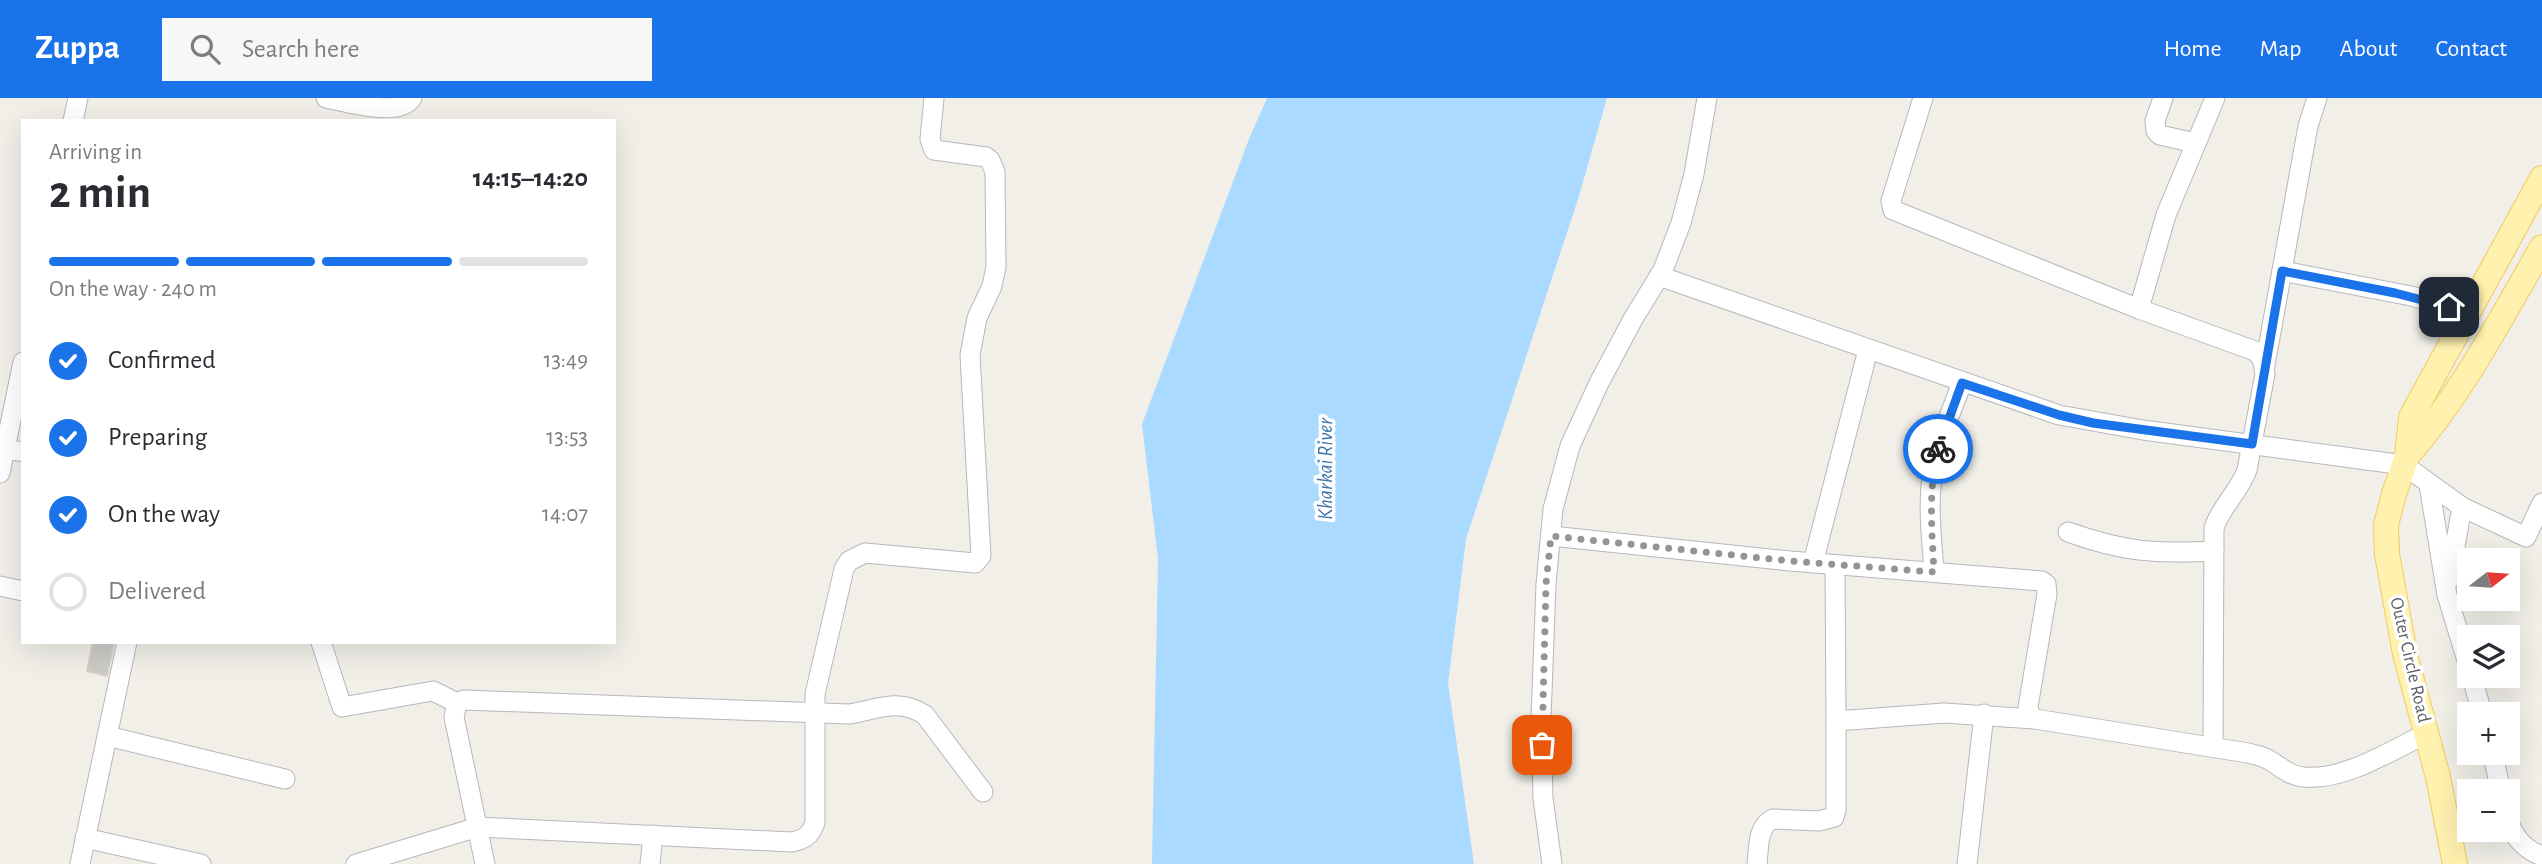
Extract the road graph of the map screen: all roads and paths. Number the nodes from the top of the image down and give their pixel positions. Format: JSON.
{"nodes":[{"id":1,"x":78,"y":98,"type":"edge"},
{"id":2,"x":326,"y":98,"type":"edge"},
{"id":3,"x":412,"y":98,"type":"edge"},
{"id":4,"x":934,"y":98,"type":"edge"},
{"id":5,"x":1707,"y":98,"type":"edge"},
{"id":6,"x":1923,"y":98,"type":"edge"},
{"id":7,"x":2162,"y":98,"type":"edge"},
{"id":8,"x":2214,"y":98,"type":"edge"},
{"id":9,"x":2317,"y":98,"type":"edge"},
{"id":10,"x":73,"y":119,"type":"edge"},
{"id":11,"x":2195,"y":143,"type":"junction"},
{"id":12,"x":2542,"y":178,"type":"edge"},
{"id":13,"x":2542,"y":247,"type":"edge"},
{"id":14,"x":2282,"y":271,"type":"junction"},
{"id":15,"x":1659,"y":276,"type":"junction"},
{"id":16,"x":2534,"y":280,"type":"edge"},
{"id":17,"x":2139,"y":309,"type":"junction"},
{"id":18,"x":2468,"y":312,"type":"junction"},
{"id":19,"x":1868,"y":350,"type":"junction"},
{"id":20,"x":2265,"y":365,"type":"junction"},
{"id":21,"x":21,"y":367,"type":"edge"},
{"id":22,"x":1962,"y":383,"type":"junction"},
{"id":23,"x":6,"y":408,"type":"edge"},
{"id":24,"x":2252,"y":444,"type":"junction"},
{"id":25,"x":14,"y":451,"type":"edge"},
{"id":26,"x":2406,"y":461,"type":"junction"},
{"id":27,"x":0,"y":473,"type":"edge"},
{"id":28,"x":2430,"y":485,"type":"junction"},
{"id":29,"x":2542,"y":503,"type":"edge"},
{"id":30,"x":2462,"y":507,"type":"junction"},
{"id":31,"x":2068,"y":532,"type":"dead end"},
{"id":32,"x":1551,"y":536,"type":"junction"},
{"id":33,"x":2214,"y":551,"type":"junction"},
{"id":34,"x":1813,"y":563,"type":"junction"},
{"id":35,"x":1835,"y":565,"type":"junction"},
{"id":36,"x":1934,"y":572,"type":"junction"},
{"id":37,"x":0,"y":586,"type":"edge"},
{"id":38,"x":21,"y":591,"type":"edge"},
{"id":39,"x":2447,"y":595,"type":"junction"},
{"id":40,"x":2457,"y":628,"type":"edge"},
{"id":41,"x":127,"y":644,"type":"edge"},
{"id":42,"x":322,"y":644,"type":"edge"},
{"id":43,"x":457,"y":703,"type":"junction"},
{"id":44,"x":813,"y":712,"type":"junction"},
{"id":45,"x":1984,"y":714,"type":"junction"},
{"id":46,"x":2035,"y":719,"type":"junction"},
{"id":47,"x":1836,"y":721,"type":"junction"},
{"id":48,"x":2426,"y":734,"type":"junction"},
{"id":49,"x":107,"y":736,"type":"junction"},
{"id":50,"x":2213,"y":747,"type":"junction"},
{"id":51,"x":285,"y":779,"type":"dead end"},
{"id":52,"x":983,"y":792,"type":"dead end"},
{"id":53,"x":478,"y":827,"type":"junction"},
{"id":54,"x":653,"y":835,"type":"junction"},
{"id":55,"x":85,"y":838,"type":"junction"},
{"id":56,"x":2519,"y":842,"type":"edge"},
{"id":57,"x":2542,"y":856,"type":"edge"},
{"id":58,"x":80,"y":864,"type":"edge"},
{"id":59,"x":201,"y":864,"type":"edge"},
{"id":60,"x":356,"y":864,"type":"edge"},
{"id":61,"x":485,"y":864,"type":"edge"},
{"id":62,"x":650,"y":864,"type":"edge"},
{"id":63,"x":1552,"y":864,"type":"edge"},
{"id":64,"x":1757,"y":864,"type":"edge"},
{"id":65,"x":1967,"y":864,"type":"edge"},
{"id":66,"x":2455,"y":864,"type":"edge"}],
"edges":[{"from":1,"to":10,"type":"street"},
{"from":2,"to":3,"type":"street"},
{"from":4,"to":44,"type":"street"},
{"from":5,"to":15,"type":"street"},
{"from":6,"to":17,"type":"street"},
{"from":7,"to":11,"type":"street"},
{"from":8,"to":11,"type":"street"},
{"from":9,"to":14,"type":"street"},
{"from":11,"to":17,"type":"street"},
{"from":12,"to":18,"type":"main road","name":"Outer Circle Road"},
{"from":13,"to":16,"type":"main road","name":"Outer Circle Road"},
{"from":14,"to":18,"type":"street"},
{"from":14,"to":20,"type":"street"},
{"from":15,"to":19,"type":"street"},
{"from":15,"to":32,"type":"street"},
{"from":16,"to":26,"type":"main road","name":"Outer Circle Road"},
{"from":17,"to":20,"type":"street"},
{"from":18,"to":26,"type":"main road","name":"Outer Circle Road"},
{"from":19,"to":22,"type":"street"},
{"from":19,"to":34,"type":"street"},
{"from":20,"to":24,"type":"street"},
{"from":21,"to":23,"type":"street"},
{"from":22,"to":24,"type":"street"},
{"from":22,"to":36,"type":"street"},
{"from":23,"to":25,"type":"street"},
{"from":24,"to":26,"type":"street"},
{"from":24,"to":33,"type":"street"},
{"from":25,"to":27,"type":"street"},
{"from":26,"to":28,"type":"street"},
{"from":26,"to":48,"type":"main road","name":"Outer Circle Road"},
{"from":28,"to":30,"type":"street"},
{"from":28,"to":39,"type":"street"},
{"from":29,"to":30,"type":"street"},
{"from":30,"to":39,"type":"street"},
{"from":31,"to":33,"type":"street"},
{"from":32,"to":34,"type":"street"},
{"from":32,"to":63,"type":"street"},
{"from":33,"to":50,"type":"street"},
{"from":34,"to":35,"type":"street"},
{"from":35,"to":36,"type":"street"},
{"from":35,"to":47,"type":"street"},
{"from":36,"to":46,"type":"street"},
{"from":37,"to":38,"type":"street"},
{"from":39,"to":40,"type":"street"},
{"from":41,"to":49,"type":"street"},
{"from":42,"to":43,"type":"street"},
{"from":43,"to":44,"type":"street"},
{"from":43,"to":53,"type":"street"},
{"from":44,"to":52,"type":"street"},
{"from":44,"to":54,"type":"street"},
{"from":45,"to":46,"type":"street"},
{"from":45,"to":47,"type":"street"},
{"from":45,"to":65,"type":"street"},
{"from":46,"to":50,"type":"street"},
{"from":47,"to":64,"type":"street"},
{"from":48,"to":50,"type":"street"},
{"from":48,"to":66,"type":"main road","name":"Outer Circle Road"},
{"from":49,"to":51,"type":"street"},
{"from":49,"to":55,"type":"street"},
{"from":53,"to":54,"type":"street"},
{"from":53,"to":60,"type":"street"},
{"from":53,"to":61,"type":"street"},
{"from":54,"to":62,"type":"street"},
{"from":55,"to":58,"type":"street"},
{"from":55,"to":59,"type":"street"},
{"from":56,"to":57,"type":"street"}]}
